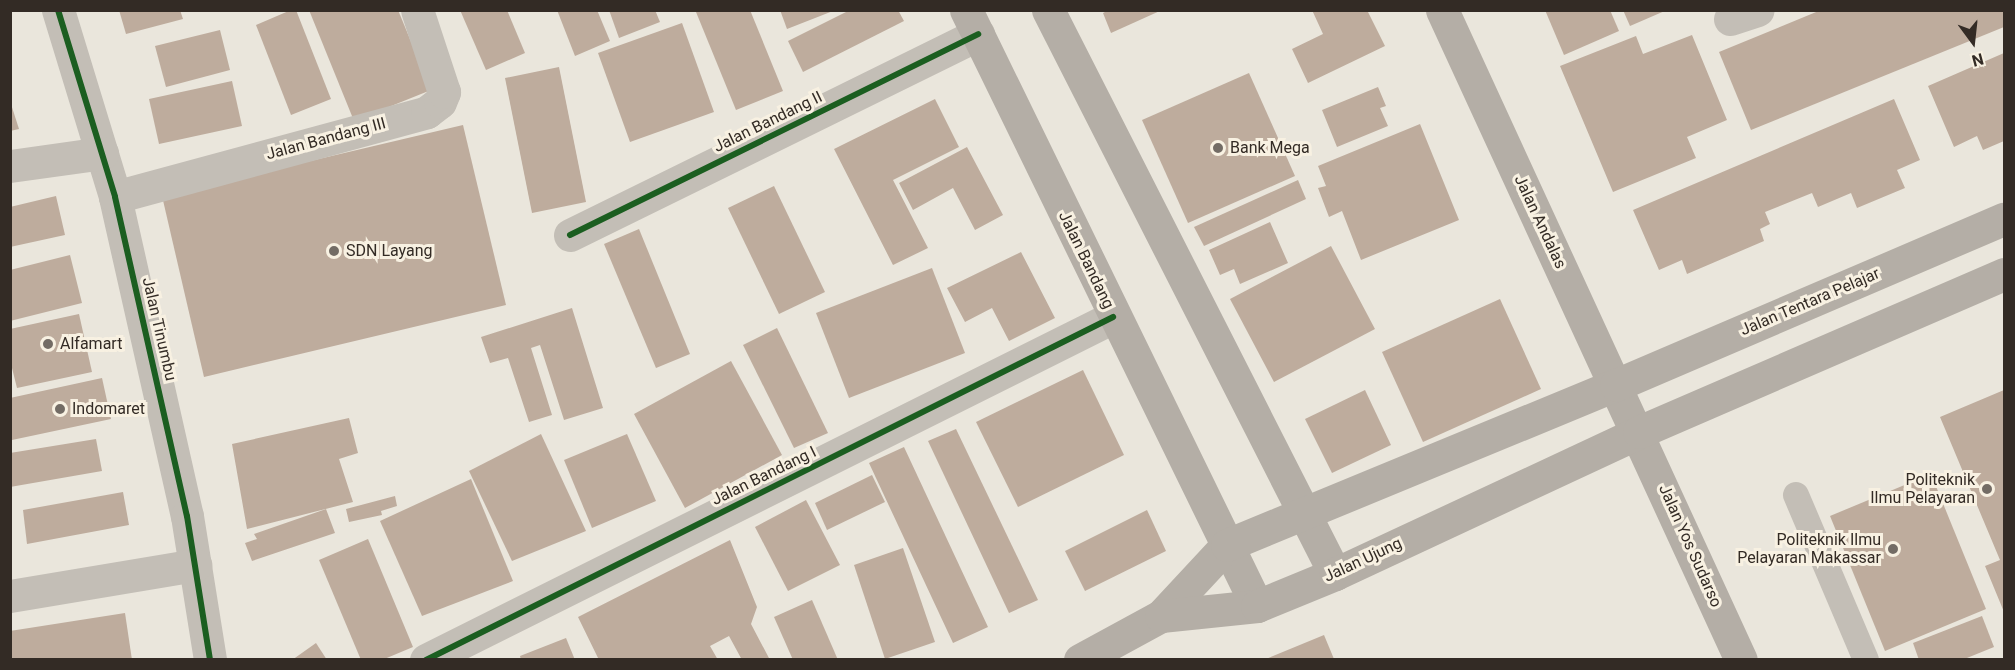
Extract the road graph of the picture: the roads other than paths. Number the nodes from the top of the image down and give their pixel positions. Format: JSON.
{"nodes":[{"id":1,"x":58,"y":10,"type":"edge"},
{"id":2,"x":417,"y":10,"type":"edge"},
{"id":3,"x":1048,"y":10,"type":"edge"},
{"id":4,"x":1443,"y":10,"type":"edge"},
{"id":5,"x":972,"y":22,"type":"edge"},
{"id":6,"x":102,"y":153,"type":"junction"},
{"id":7,"x":10,"y":166,"type":"edge"},
{"id":8,"x":115,"y":197,"type":"junction"},
{"id":9,"x":2004,"y":219,"type":"edge"},
{"id":10,"x":570,"y":235,"type":"dead end"},
{"id":11,"x":2004,"y":274,"type":"edge"},
{"id":12,"x":1113,"y":317,"type":"junction"},
{"id":13,"x":1616,"y":385,"type":"junction"},
{"id":14,"x":1639,"y":432,"type":"junction"},
{"id":15,"x":1796,"y":495,"type":"dead end"},
{"id":16,"x":1303,"y":510,"type":"junction"},
{"id":17,"x":1227,"y":545,"type":"junction"},
{"id":18,"x":195,"y":565,"type":"junction"},
{"id":19,"x":1335,"y":574,"type":"junction"},
{"id":20,"x":10,"y":596,"type":"edge"},
{"id":21,"x":1257,"y":606,"type":"junction"},
{"id":22,"x":1161,"y":616,"type":"junction"},
{"id":23,"x":210,"y":660,"type":"edge"},
{"id":24,"x":426,"y":660,"type":"edge"},
{"id":25,"x":1080,"y":660,"type":"edge"},
{"id":26,"x":1741,"y":660,"type":"edge"},
{"id":27,"x":1866,"y":660,"type":"edge"}],
"edges":[{"from":1,"to":6,"type":"street","name":"Jalan Tinumbu"},
{"from":2,"to":8,"type":"street","name":"Jalan Bandang III"},
{"from":3,"to":16,"type":"main road"},
{"from":4,"to":13,"type":"main road","name":"Jalan Andalas"},
{"from":5,"to":10,"type":"street","name":"Jalan Bandang II"},
{"from":5,"to":12,"type":"main road","name":"Jalan Bandang"},
{"from":6,"to":7,"type":"street"},
{"from":6,"to":8,"type":"street","name":"Jalan Tinumbu"},
{"from":8,"to":18,"type":"street","name":"Jalan Tinumbu"},
{"from":9,"to":13,"type":"main road","name":"Jalan Tentara Pelajar"},
{"from":11,"to":14,"type":"main road"},
{"from":12,"to":17,"type":"main road","name":"Jalan Bandang"},
{"from":12,"to":24,"type":"street","name":"Jalan Bandang I"},
{"from":13,"to":14,"type":"main road","name":"Jalan Andalas"},
{"from":13,"to":16,"type":"main road","name":"Jalan Tentara Pelajar"},
{"from":14,"to":19,"type":"main road","name":"Jalan Ujung"},
{"from":14,"to":26,"type":"main road","name":"Jalan Yos Sudarso"},
{"from":15,"to":27,"type":"lane"},
{"from":16,"to":17,"type":"main road","name":"Jalan Tentara Pelajar"},
{"from":16,"to":19,"type":"main road"},
{"from":17,"to":21,"type":"main road","name":"Jalan Bandang"},
{"from":17,"to":22,"type":"main road"},
{"from":18,"to":20,"type":"street"},
{"from":18,"to":23,"type":"street","name":"Jalan Tinumbu"},
{"from":19,"to":21,"type":"main road","name":"Jalan Ujung"},
{"from":21,"to":22,"type":"main road","name":"Jalan Ujung"},
{"from":22,"to":25,"type":"main road","name":"Jalan Ujung"}]}
